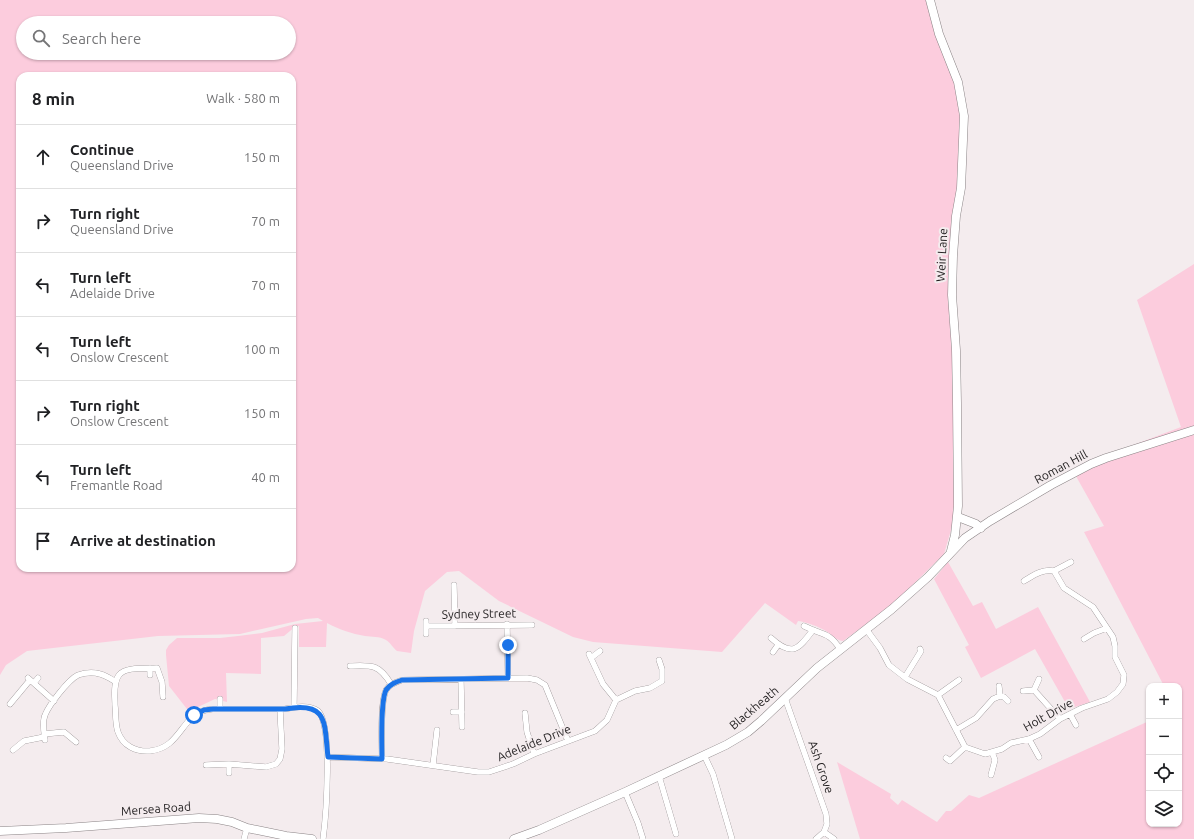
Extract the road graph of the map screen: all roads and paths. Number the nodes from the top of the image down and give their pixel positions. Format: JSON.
{"nodes":[{"id":1,"x":930,"y":0,"type":"edge"},
{"id":2,"x":1194,"y":430,"type":"edge"},
{"id":3,"x":958,"y":517,"type":"junction"},
{"id":4,"x":981,"y":528,"type":"junction"},
{"id":5,"x":951,"y":551,"type":"junction"},
{"id":6,"x":1071,"y":562,"type":"dead end"},
{"id":7,"x":1054,"y":571,"type":"junction"},
{"id":8,"x":1024,"y":581,"type":"dead end"},
{"id":9,"x":461,"y":590,"type":"dead end"},
{"id":10,"x":506,"y":624,"type":"junction"},
{"id":11,"x":532,"y":625,"type":"dead end"},
{"id":12,"x":455,"y":626,"type":"junction"},
{"id":13,"x":804,"y":626,"type":"dead end"},
{"id":14,"x":1107,"y":628,"type":"junction"},
{"id":15,"x":866,"y":629,"type":"junction"},
{"id":16,"x":813,"y":630,"type":"junction"},
{"id":17,"x":293,"y":632,"type":"dead end"},
{"id":18,"x":426,"y":634,"type":"dead end"},
{"id":19,"x":771,"y":638,"type":"dead end"},
{"id":20,"x":1084,"y":639,"type":"dead end"},
{"id":21,"x":778,"y":645,"type":"junction"},
{"id":22,"x":840,"y":649,"type":"junction"},
{"id":23,"x":600,"y":651,"type":"dead end"},
{"id":24,"x":773,"y":652,"type":"dead end"},
{"id":25,"x":922,"y":652,"type":"dead end"},
{"id":26,"x":359,"y":659,"type":"dead end"},
{"id":27,"x":659,"y":664,"type":"dead end"},
{"id":28,"x":350,"y":666,"type":"dead end"},
{"id":29,"x":359,"y":666,"type":"junction"},
{"id":30,"x":150,"y":668,"type":"junction"},
{"id":31,"x":150,"y":675,"type":"dead end"},
{"id":32,"x":905,"y":677,"type":"junction"},
{"id":33,"x":38,"y":678,"type":"dead end"},
{"id":34,"x":508,"y":678,"type":"junction"},
{"id":35,"x":1040,"y":679,"type":"dead end"},
{"id":36,"x":31,"y":680,"type":"junction"},
{"id":37,"x":461,"y":680,"type":"junction"},
{"id":38,"x":959,"y":680,"type":"dead end"},
{"id":39,"x":116,"y":682,"type":"junction"},
{"id":40,"x":392,"y":684,"type":"junction"},
{"id":41,"x":999,"y":686,"type":"dead end"},
{"id":42,"x":1034,"y":690,"type":"junction"},
{"id":43,"x":1023,"y":691,"type":"dead end"},
{"id":44,"x":938,"y":695,"type":"junction"},
{"id":45,"x":163,"y":696,"type":"dead end"},
{"id":46,"x":1000,"y":696,"type":"junction"},
{"id":47,"x":785,"y":698,"type":"junction"},
{"id":48,"x":220,"y":699,"type":"dead end"},
{"id":49,"x":616,"y":700,"type":"junction"},
{"id":50,"x":54,"y":701,"type":"junction"},
{"id":51,"x":1008,"y":701,"type":"dead end"},
{"id":52,"x":10,"y":704,"type":"dead end"},
{"id":53,"x":294,"y":707,"type":"junction"},
{"id":54,"x":220,"y":709,"type":"junction"},
{"id":55,"x":280,"y":709,"type":"junction"},
{"id":56,"x":453,"y":712,"type":"dead end"},
{"id":57,"x":462,"y":712,"type":"junction"},
{"id":58,"x":525,"y":713,"type":"dead end"},
{"id":59,"x":1070,"y":714,"type":"junction"},
{"id":60,"x":1060,"y":719,"type":"junction"},
{"id":61,"x":1076,"y":724,"type":"dead end"},
{"id":62,"x":462,"y":727,"type":"dead end"},
{"id":63,"x":956,"y":730,"type":"junction"},
{"id":64,"x":434,"y":732,"type":"dead end"},
{"id":65,"x":44,"y":737,"type":"junction"},
{"id":66,"x":1030,"y":739,"type":"junction"},
{"id":67,"x":568,"y":741,"type":"junction"},
{"id":68,"x":76,"y":742,"type":"dead end"},
{"id":69,"x":965,"y":747,"type":"junction"},
{"id":70,"x":13,"y":750,"type":"dead end"},
{"id":71,"x":992,"y":752,"type":"junction"},
{"id":72,"x":534,"y":754,"type":"junction"},
{"id":73,"x":704,"y":756,"type":"junction"},
{"id":74,"x":328,"y":757,"type":"junction"},
{"id":75,"x":1039,"y":757,"type":"dead end"},
{"id":76,"x":946,"y":758,"type":"dead end"},
{"id":77,"x":382,"y":759,"type":"junction"},
{"id":78,"x":229,"y":764,"type":"junction"},
{"id":79,"x":206,"y":765,"type":"dead end"},
{"id":80,"x":433,"y":765,"type":"junction"},
{"id":81,"x":229,"y":773,"type":"dead end"},
{"id":82,"x":991,"y":775,"type":"dead end"},
{"id":83,"x":659,"y":776,"type":"junction"},
{"id":84,"x":625,"y":792,"type":"junction"},
{"id":85,"x":247,"y":828,"type":"junction"},
{"id":86,"x":0,"y":831,"type":"edge"},
{"id":87,"x":824,"y":832,"type":"junction"},
{"id":88,"x":676,"y":834,"type":"dead end"},
{"id":89,"x":244,"y":839,"type":"edge"},
{"id":90,"x":312,"y":839,"type":"edge"},
{"id":91,"x":323,"y":839,"type":"edge"},
{"id":92,"x":514,"y":839,"type":"edge"},
{"id":93,"x":643,"y":839,"type":"edge"},
{"id":94,"x":732,"y":839,"type":"edge"},
{"id":95,"x":816,"y":839,"type":"edge"},
{"id":96,"x":834,"y":839,"type":"edge"}],
"edges":[{"from":1,"to":3,"type":"main road","name":"Weir Lane"},
{"from":2,"to":4,"type":"main road","name":"Roman Hill"},
{"from":3,"to":4,"type":"main road"},
{"from":3,"to":5,"type":"main road","name":"Weir Lane"},
{"from":4,"to":5,"type":"main road","name":"Roman Hill"},
{"from":5,"to":15,"type":"main road","name":"Blackheath"},
{"from":6,"to":7,"type":"street"},
{"from":7,"to":8,"type":"street"},
{"from":7,"to":14,"type":"street","name":"Holt Drive"},
{"from":9,"to":12,"type":"street"},
{"from":10,"to":11,"type":"street","name":"Sydney Street"},
{"from":10,"to":12,"type":"street","name":"Sydney Street"},
{"from":10,"to":34,"type":"street"},
{"from":12,"to":18,"type":"street","name":"Sydney Street"},
{"from":13,"to":16,"type":"street"},
{"from":14,"to":20,"type":"street"},
{"from":14,"to":59,"type":"street","name":"Holt Drive"},
{"from":15,"to":22,"type":"main road","name":"Blackheath"},
{"from":15,"to":32,"type":"street"},
{"from":16,"to":21,"type":"street"},
{"from":16,"to":22,"type":"street"},
{"from":17,"to":53,"type":"street"},
{"from":19,"to":21,"type":"street"},
{"from":21,"to":24,"type":"street"},
{"from":22,"to":47,"type":"main road","name":"Blackheath"},
{"from":23,"to":49,"type":"street"},
{"from":25,"to":32,"type":"street"},
{"from":26,"to":29,"type":"street"},
{"from":27,"to":49,"type":"street"},
{"from":28,"to":29,"type":"street"},
{"from":29,"to":40,"type":"street"},
{"from":30,"to":31,"type":"street"},
{"from":30,"to":39,"type":"street"},
{"from":30,"to":45,"type":"street"},
{"from":32,"to":44,"type":"street"},
{"from":33,"to":36,"type":"street"},
{"from":34,"to":37,"type":"street"},
{"from":34,"to":67,"type":"street"},
{"from":35,"to":42,"type":"street"},
{"from":36,"to":50,"type":"street"},
{"from":36,"to":52,"type":"street"},
{"from":37,"to":40,"type":"street"},
{"from":37,"to":57,"type":"street"},
{"from":38,"to":44,"type":"street"},
{"from":39,"to":50,"type":"street"},
{"from":39,"to":54,"type":"street"},
{"from":40,"to":77,"type":"street"},
{"from":41,"to":46,"type":"street"},
{"from":42,"to":43,"type":"street"},
{"from":42,"to":60,"type":"street"},
{"from":44,"to":63,"type":"street"},
{"from":46,"to":51,"type":"street"},
{"from":46,"to":63,"type":"street"},
{"from":47,"to":73,"type":"main road","name":"Blackheath"},
{"from":47,"to":87,"type":"street","name":"Ash Grove"},
{"from":48,"to":54,"type":"street"},
{"from":49,"to":67,"type":"street","name":"Adelaide Drive"},
{"from":50,"to":65,"type":"street"},
{"from":53,"to":55,"type":"street"},
{"from":53,"to":74,"type":"street"},
{"from":54,"to":55,"type":"street"},
{"from":55,"to":78,"type":"street"},
{"from":56,"to":57,"type":"street"},
{"from":57,"to":62,"type":"street"},
{"from":58,"to":72,"type":"street"},
{"from":59,"to":60,"type":"street","name":"Holt Drive"},
{"from":59,"to":61,"type":"street"},
{"from":60,"to":66,"type":"street","name":"Holt Drive"},
{"from":63,"to":69,"type":"street"},
{"from":64,"to":80,"type":"street"},
{"from":65,"to":68,"type":"street"},
{"from":65,"to":70,"type":"street"},
{"from":66,"to":71,"type":"street","name":"Holt Drive"},
{"from":66,"to":75,"type":"street"},
{"from":67,"to":72,"type":"street","name":"Adelaide Drive"},
{"from":69,"to":71,"type":"street"},
{"from":69,"to":76,"type":"street"},
{"from":71,"to":82,"type":"street"},
{"from":72,"to":80,"type":"street","name":"Adelaide Drive"},
{"from":73,"to":83,"type":"main road","name":"Blackheath"},
{"from":73,"to":94,"type":"street"},
{"from":74,"to":77,"type":"street","name":"Adelaide Drive"},
{"from":74,"to":91,"type":"street"},
{"from":77,"to":80,"type":"street","name":"Adelaide Drive"},
{"from":78,"to":79,"type":"street"},
{"from":78,"to":81,"type":"street"},
{"from":83,"to":84,"type":"main road","name":"Blackheath"},
{"from":83,"to":88,"type":"street"},
{"from":84,"to":92,"type":"main road","name":"Blackheath"},
{"from":84,"to":93,"type":"street"},
{"from":85,"to":86,"type":"main road","name":"Mersea Road"},
{"from":85,"to":89,"type":"street"},
{"from":85,"to":90,"type":"main road","name":"Mersea Road"},
{"from":87,"to":95,"type":"street"},
{"from":87,"to":96,"type":"street"}]}
